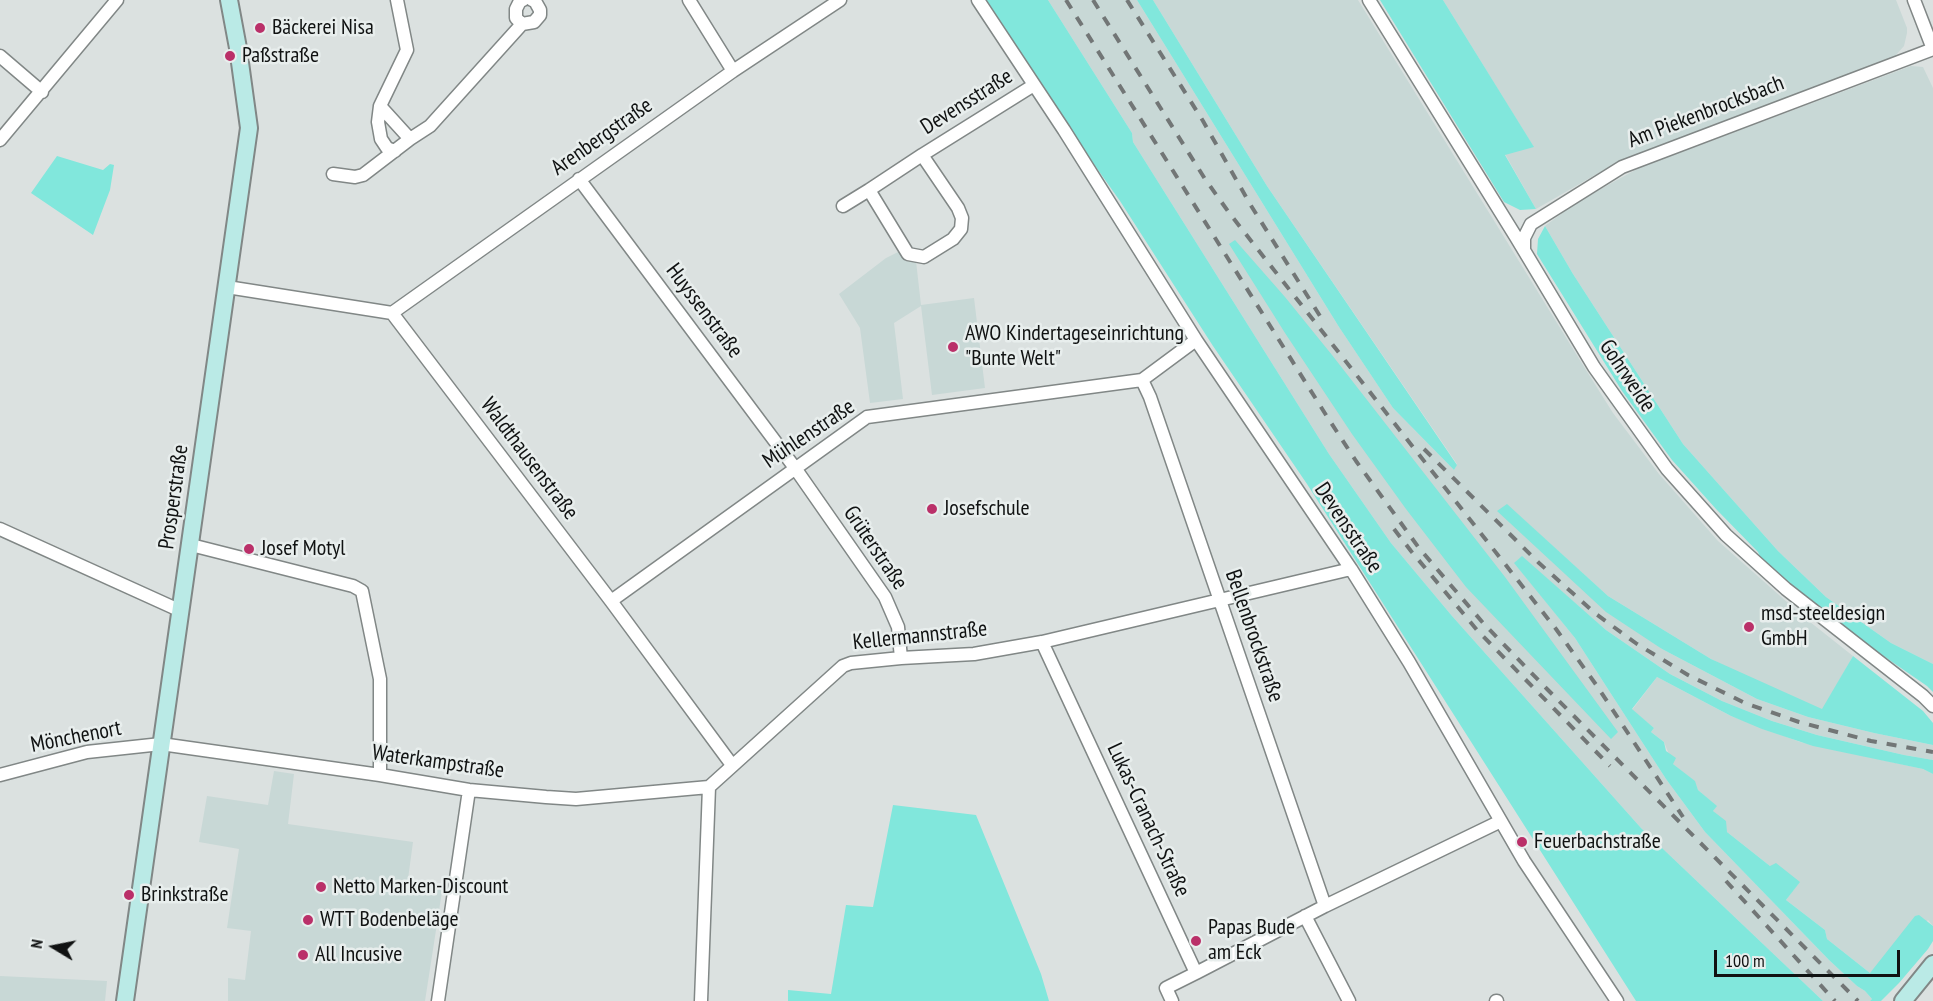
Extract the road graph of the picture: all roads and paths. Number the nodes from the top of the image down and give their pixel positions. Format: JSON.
{"nodes":[{"id":1,"x":117,"y":0,"type":"edge"},
{"id":2,"x":229,"y":0,"type":"edge"},
{"id":3,"x":397,"y":0,"type":"edge"},
{"id":4,"x":523,"y":0,"type":"edge"},
{"id":5,"x":532,"y":0,"type":"edge"},
{"id":6,"x":689,"y":0,"type":"edge"},
{"id":7,"x":840,"y":0,"type":"edge"},
{"id":8,"x":978,"y":0,"type":"edge"},
{"id":9,"x":1369,"y":0,"type":"edge"},
{"id":10,"x":1914,"y":0,"type":"edge"},
{"id":11,"x":522,"y":24,"type":"junction"},
{"id":12,"x":1933,"y":49,"type":"edge"},
{"id":13,"x":0,"y":56,"type":"edge"},
{"id":14,"x":733,"y":71,"type":"junction"},
{"id":15,"x":1034,"y":85,"type":"junction"},
{"id":16,"x":42,"y":92,"type":"junction"},
{"id":17,"x":380,"y":106,"type":"junction"},
{"id":18,"x":410,"y":139,"type":"junction"},
{"id":19,"x":0,"y":140,"type":"edge"},
{"id":20,"x":395,"y":151,"type":"junction"},
{"id":21,"x":922,"y":155,"type":"junction"},
{"id":22,"x":333,"y":174,"type":"dead end"},
{"id":23,"x":579,"y":179,"type":"junction"},
{"id":24,"x":869,"y":190,"type":"junction"},
{"id":25,"x":843,"y":206,"type":"dead end"},
{"id":26,"x":1524,"y":250,"type":"junction"},
{"id":27,"x":227,"y":287,"type":"junction"},
{"id":28,"x":392,"y":313,"type":"junction"},
{"id":29,"x":1196,"y":340,"type":"junction"},
{"id":30,"x":1142,"y":380,"type":"junction"},
{"id":31,"x":795,"y":468,"type":"junction"},
{"id":32,"x":0,"y":530,"type":"edge"},
{"id":33,"x":191,"y":545,"type":"junction"},
{"id":34,"x":1351,"y":569,"type":"junction"},
{"id":35,"x":1220,"y":600,"type":"junction"},
{"id":36,"x":611,"y":601,"type":"junction"},
{"id":37,"x":181,"y":611,"type":"junction"},
{"id":38,"x":1042,"y":642,"type":"junction"},
{"id":39,"x":901,"y":658,"type":"junction"},
{"id":40,"x":1933,"y":706,"type":"edge"},
{"id":41,"x":162,"y":744,"type":"junction"},
{"id":42,"x":732,"y":765,"type":"junction"},
{"id":43,"x":0,"y":775,"type":"edge"},
{"id":44,"x":380,"y":775,"type":"junction"},
{"id":45,"x":709,"y":787,"type":"junction"},
{"id":46,"x":469,"y":790,"type":"junction"},
{"id":47,"x":1501,"y":821,"type":"junction"},
{"id":48,"x":1325,"y":906,"type":"junction"},
{"id":49,"x":1305,"y":916,"type":"junction"},
{"id":50,"x":1933,"y":964,"type":"edge"},
{"id":51,"x":1196,"y":973,"type":"junction"},
{"id":52,"x":125,"y":1001,"type":"edge"},
{"id":53,"x":438,"y":1001,"type":"edge"},
{"id":54,"x":700,"y":1001,"type":"edge"},
{"id":55,"x":1172,"y":1001,"type":"edge"},
{"id":56,"x":1348,"y":1001,"type":"edge"},
{"id":57,"x":1617,"y":1001,"type":"edge"},
{"id":58,"x":1903,"y":1001,"type":"edge"}],
"edges":[{"from":1,"to":16,"type":"street"},
{"from":2,"to":27,"type":"main road","name":"Prosperstraße"},
{"from":3,"to":17,"type":"street"},
{"from":4,"to":11,"type":"street"},
{"from":5,"to":11,"type":"street"},
{"from":6,"to":14,"type":"street"},
{"from":7,"to":14,"type":"street","name":"Arenbergstraße"},
{"from":8,"to":15,"type":"street","name":"Devensstraße"},
{"from":9,"to":26,"type":"street","name":"Gohrweide"},
{"from":10,"to":12,"type":"street"},
{"from":11,"to":18,"type":"street"},
{"from":12,"to":26,"type":"street","name":"Am Piekenbrocksbach"},
{"from":13,"to":16,"type":"street"},
{"from":14,"to":23,"type":"street","name":"Arenbergstraße"},
{"from":15,"to":21,"type":"street","name":"Devensstraße"},
{"from":15,"to":29,"type":"street","name":"Devensstraße"},
{"from":16,"to":19,"type":"street"},
{"from":17,"to":18,"type":"street"},
{"from":17,"to":20,"type":"street"},
{"from":18,"to":20,"type":"street"},
{"from":20,"to":22,"type":"street"},
{"from":21,"to":24,"type":"street","name":"Devensstraße"},
{"from":21,"to":24,"type":"street","name":"Devensstraße"},
{"from":23,"to":28,"type":"street","name":"Arenbergstraße"},
{"from":23,"to":31,"type":"street","name":"Huyssenstraße"},
{"from":24,"to":25,"type":"street","name":"Devensstraße"},
{"from":26,"to":40,"type":"street","name":"Gohrweide"},
{"from":27,"to":28,"type":"street"},
{"from":27,"to":33,"type":"main road","name":"Prosperstraße"},
{"from":28,"to":36,"type":"street","name":"Waldthausenstraße"},
{"from":29,"to":30,"type":"street","name":"Mühlenstraße"},
{"from":29,"to":34,"type":"street","name":"Devensstraße"},
{"from":30,"to":31,"type":"street","name":"Mühlenstraße"},
{"from":30,"to":35,"type":"street","name":"Bellenbrockstraße"},
{"from":31,"to":36,"type":"street","name":"Mühlenstraße"},
{"from":31,"to":39,"type":"street","name":"Grüterstraße"},
{"from":32,"to":37,"type":"street"},
{"from":33,"to":37,"type":"main road","name":"Prosperstraße"},
{"from":33,"to":44,"type":"street"},
{"from":34,"to":35,"type":"street","name":"Kellermannstraße"},
{"from":34,"to":47,"type":"street","name":"Devensstraße"},
{"from":35,"to":38,"type":"street","name":"Kellermannstraße"},
{"from":35,"to":48,"type":"street","name":"Bellenbrockstraße"},
{"from":36,"to":42,"type":"street","name":"Waldthausenstraße"},
{"from":37,"to":41,"type":"main road","name":"Prosperstraße"},
{"from":38,"to":39,"type":"street","name":"Kellermannstraße"},
{"from":38,"to":51,"type":"street","name":"Lukas-Cranach-Straße"},
{"from":39,"to":42,"type":"street","name":"Kellermannstraße"},
{"from":41,"to":43,"type":"street","name":"Mönchenort"},
{"from":41,"to":44,"type":"street","name":"Waterkampstraße"},
{"from":41,"to":52,"type":"main road","name":"Prosperstraße"},
{"from":42,"to":45,"type":"street","name":"Kellermannstraße"},
{"from":44,"to":46,"type":"street","name":"Waterkampstraße"},
{"from":45,"to":46,"type":"street","name":"Waterkampstraße"},
{"from":45,"to":54,"type":"street"},
{"from":46,"to":53,"type":"street"},
{"from":47,"to":48,"type":"street"},
{"from":47,"to":57,"type":"street","name":"Devensstraße"},
{"from":48,"to":49,"type":"street"},
{"from":49,"to":51,"type":"street"},
{"from":49,"to":56,"type":"street"},
{"from":50,"to":58,"type":"main road"},
{"from":51,"to":55,"type":"street"}]}
